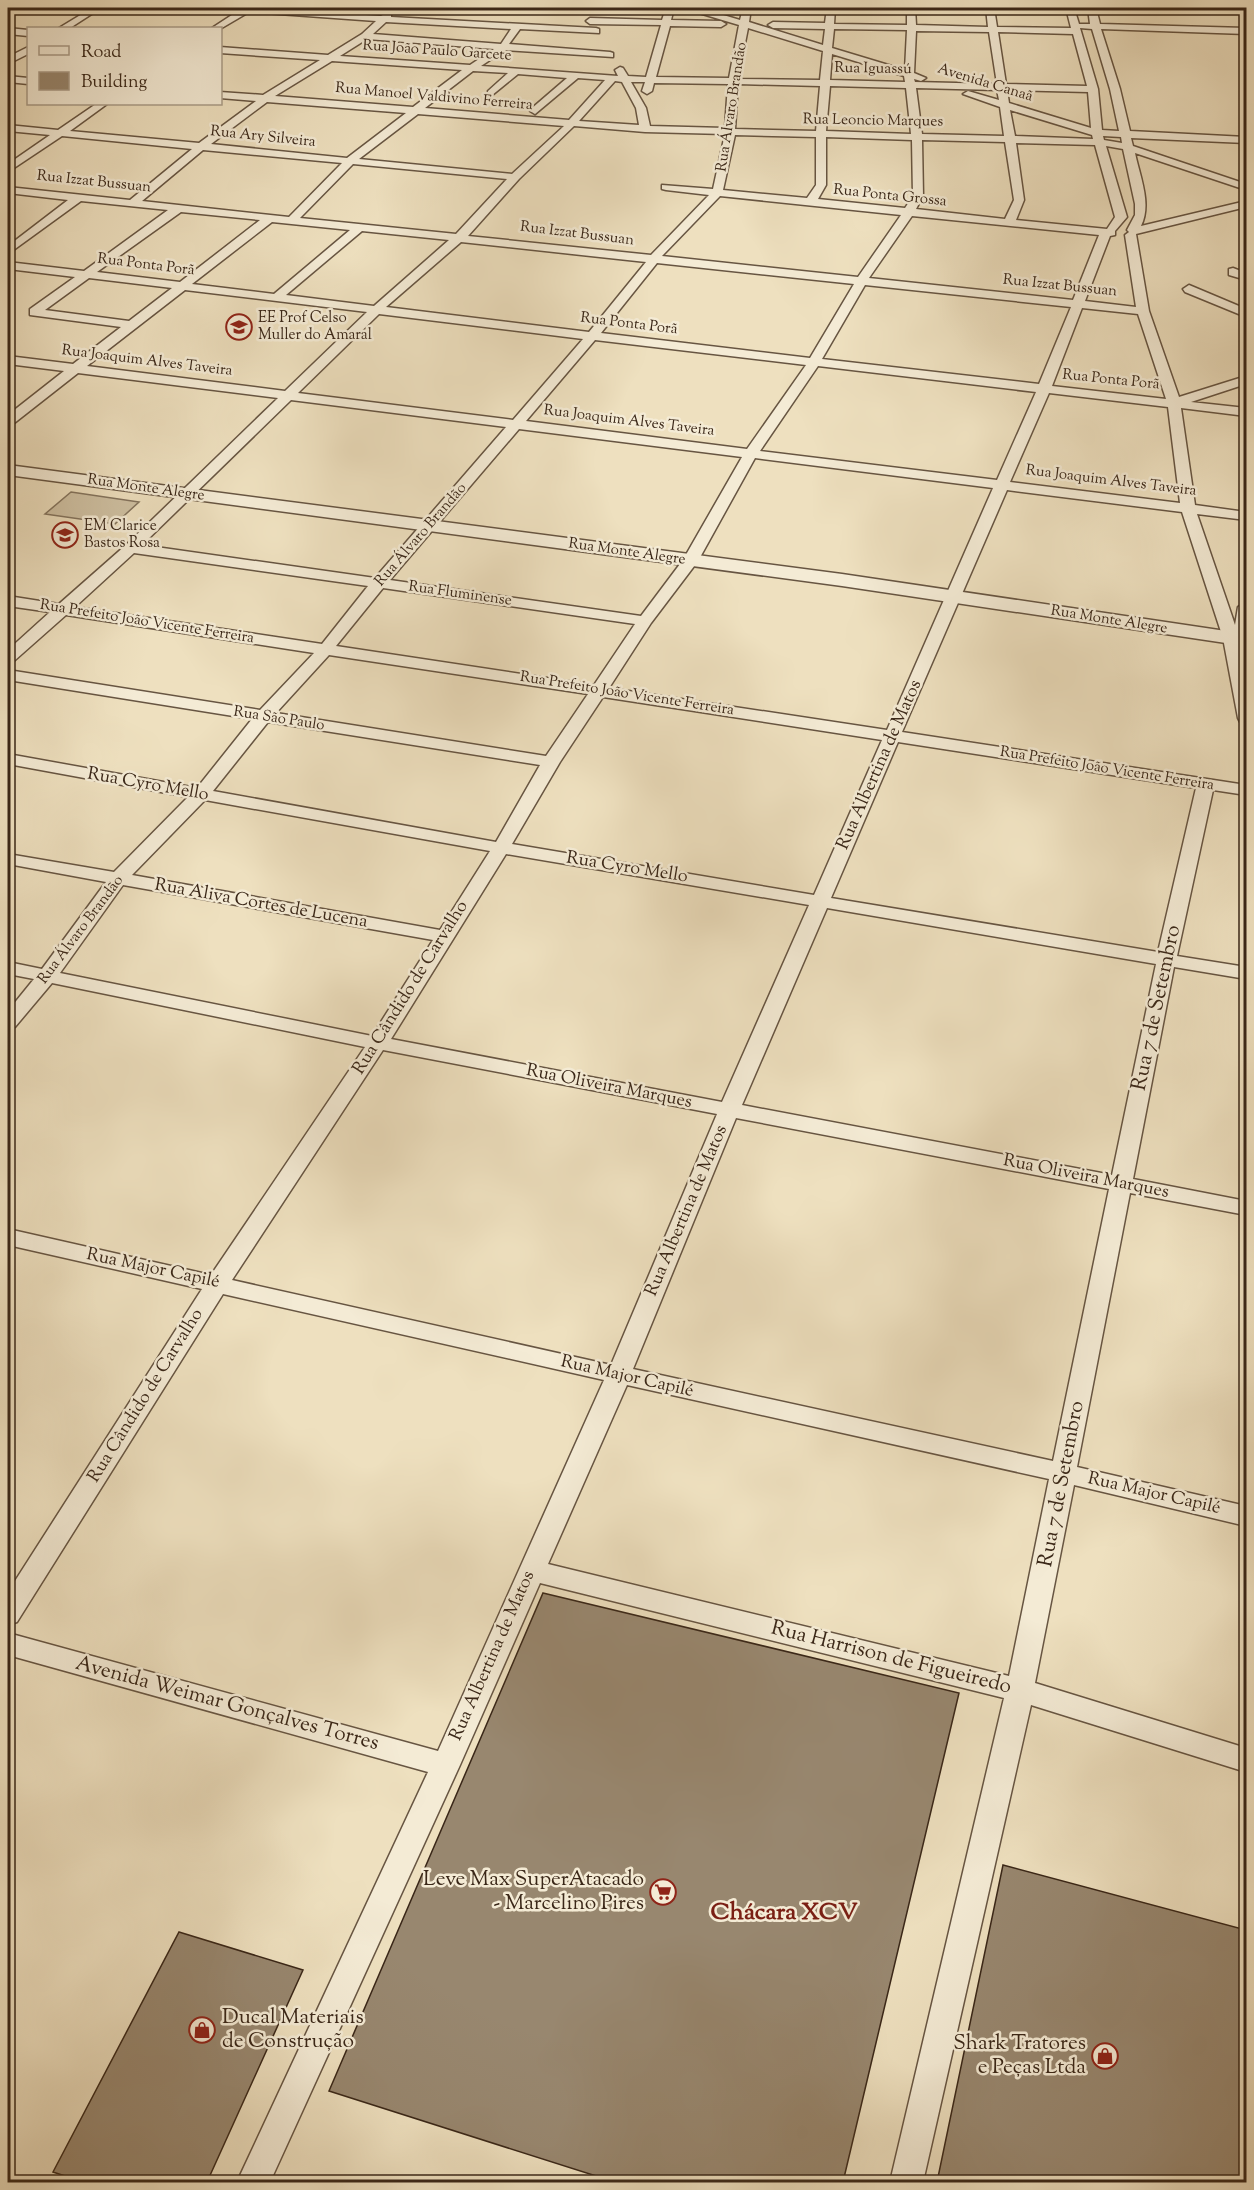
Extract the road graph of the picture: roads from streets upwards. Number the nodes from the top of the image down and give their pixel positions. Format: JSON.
{"nodes":[{"id":1,"x":96,"y":8,"type":"edge"},
{"id":2,"x":231,"y":8,"type":"edge"},
{"id":3,"x":248,"y":8,"type":"edge"},
{"id":4,"x":398,"y":8,"type":"edge"},
{"id":5,"x":588,"y":8,"type":"edge"},
{"id":6,"x":670,"y":8,"type":"edge"},
{"id":7,"x":692,"y":8,"type":"edge"},
{"id":8,"x":747,"y":8,"type":"edge"},
{"id":9,"x":831,"y":8,"type":"edge"},
{"id":10,"x":911,"y":8,"type":"edge"},
{"id":11,"x":990,"y":8,"type":"edge"},
{"id":12,"x":1070,"y":8,"type":"edge"},
{"id":13,"x":1092,"y":8,"type":"edge"},
{"id":14,"x":382,"y":19,"type":"junction"},
{"id":15,"x":590,"y":21,"type":"junction"},
{"id":16,"x":666,"y":23,"type":"junction"},
{"id":17,"x":745,"y":24,"type":"junction"},
{"id":18,"x":831,"y":26,"type":"junction"},
{"id":19,"x":1095,"y":26,"type":"junction"},
{"id":20,"x":66,"y":27,"type":"edge"},
{"id":21,"x":218,"y":27,"type":"edge"},
{"id":22,"x":517,"y":27,"type":"junction"},
{"id":23,"x":912,"y":28,"type":"junction"},
{"id":24,"x":1075,"y":28,"type":"junction"},
{"id":25,"x":992,"y":29,"type":"junction"},
{"id":26,"x":1246,"y":31,"type":"edge"},
{"id":27,"x":9,"y":32,"type":"edge"},
{"id":28,"x":27,"y":33,"type":"edge"},
{"id":29,"x":365,"y":36,"type":"junction"},
{"id":30,"x":603,"y":43,"type":"junction"},
{"id":31,"x":503,"y":47,"type":"junction"},
{"id":32,"x":827,"y":48,"type":"junction"},
{"id":33,"x":222,"y":50,"type":"edge"},
{"id":34,"x":27,"y":51,"type":"edge"},
{"id":35,"x":329,"y":59,"type":"junction"},
{"id":36,"x":8,"y":61,"type":"edge"},
{"id":37,"x":470,"y":69,"type":"junction"},
{"id":38,"x":515,"y":72,"type":"junction"},
{"id":39,"x":909,"y":74,"type":"junction"},
{"id":40,"x":574,"y":77,"type":"junction"},
{"id":41,"x":8,"y":79,"type":"edge"},
{"id":42,"x":612,"y":79,"type":"junction"},
{"id":43,"x":626,"y":79,"type":"junction"},
{"id":44,"x":652,"y":80,"type":"junction"},
{"id":45,"x":27,"y":81,"type":"edge"},
{"id":46,"x":733,"y":81,"type":"junction"},
{"id":47,"x":824,"y":83,"type":"junction"},
{"id":48,"x":911,"y":85,"type":"junction"},
{"id":49,"x":942,"y":86,"type":"junction"},
{"id":50,"x":1002,"y":88,"type":"junction"},
{"id":51,"x":1093,"y":89,"type":"junction"},
{"id":52,"x":491,"y":93,"type":"dead end"},
{"id":53,"x":222,"y":95,"type":"edge"},
{"id":54,"x":266,"y":98,"type":"junction"},
{"id":55,"x":407,"y":98,"type":"dead end"},
{"id":56,"x":429,"y":100,"type":"junction"},
{"id":57,"x":100,"y":105,"type":"edge"},
{"id":58,"x":1004,"y":105,"type":"junction"},
{"id":59,"x":641,"y":108,"type":"junction"},
{"id":60,"x":535,"y":111,"type":"dead end"},
{"id":61,"x":416,"y":112,"type":"junction"},
{"id":62,"x":571,"y":123,"type":"junction"},
{"id":63,"x":8,"y":128,"type":"edge"},
{"id":64,"x":645,"y":129,"type":"junction"},
{"id":65,"x":57,"y":133,"type":"junction"},
{"id":66,"x":730,"y":133,"type":"junction"},
{"id":67,"x":821,"y":135,"type":"junction"},
{"id":68,"x":1098,"y":137,"type":"junction"},
{"id":69,"x":917,"y":138,"type":"junction"},
{"id":70,"x":1009,"y":140,"type":"junction"},
{"id":71,"x":1246,"y":140,"type":"edge"},
{"id":72,"x":1125,"y":141,"type":"junction"},
{"id":73,"x":202,"y":146,"type":"junction"},
{"id":74,"x":351,"y":160,"type":"junction"},
{"id":75,"x":8,"y":168,"type":"edge"},
{"id":76,"x":1246,"y":176,"type":"edge"},
{"id":77,"x":515,"y":177,"type":"junction"},
{"id":78,"x":666,"y":187,"type":"dead end"},
{"id":79,"x":1246,"y":187,"type":"edge"},
{"id":80,"x":8,"y":190,"type":"edge"},
{"id":81,"x":717,"y":193,"type":"junction"},
{"id":82,"x":79,"y":197,"type":"junction"},
{"id":83,"x":133,"y":203,"type":"junction"},
{"id":84,"x":810,"y":203,"type":"junction"},
{"id":85,"x":1246,"y":204,"type":"edge"},
{"id":86,"x":179,"y":208,"type":"junction"},
{"id":87,"x":908,"y":213,"type":"junction"},
{"id":88,"x":270,"y":218,"type":"junction"},
{"id":89,"x":292,"y":219,"type":"junction"},
{"id":90,"x":1009,"y":223,"type":"junction"},
{"id":91,"x":360,"y":227,"type":"junction"},
{"id":92,"x":1110,"y":231,"type":"junction"},
{"id":93,"x":1133,"y":232,"type":"junction"},
{"id":94,"x":460,"y":237,"type":"junction"},
{"id":95,"x":8,"y":251,"type":"edge"},
{"id":96,"x":654,"y":259,"type":"junction"},
{"id":97,"x":8,"y":265,"type":"edge"},
{"id":98,"x":1233,"y":272,"type":"dead end"},
{"id":99,"x":86,"y":275,"type":"junction"},
{"id":100,"x":1246,"y":277,"type":"edge"},
{"id":101,"x":861,"y":282,"type":"junction"},
{"id":102,"x":180,"y":286,"type":"junction"},
{"id":103,"x":1189,"y":289,"type":"dead end"},
{"id":104,"x":277,"y":297,"type":"junction"},
{"id":105,"x":1077,"y":305,"type":"junction"},
{"id":106,"x":376,"y":310,"type":"junction"},
{"id":107,"x":1143,"y":311,"type":"junction"},
{"id":108,"x":1246,"y":313,"type":"edge"},
{"id":109,"x":132,"y":325,"type":"junction"},
{"id":110,"x":592,"y":336,"type":"junction"},
{"id":111,"x":8,"y":360,"type":"edge"},
{"id":112,"x":814,"y":362,"type":"junction"},
{"id":113,"x":76,"y":368,"type":"junction"},
{"id":114,"x":1246,"y":380,"type":"edge"},
{"id":115,"x":1044,"y":389,"type":"junction"},
{"id":116,"x":289,"y":395,"type":"junction"},
{"id":117,"x":1174,"y":403,"type":"junction"},
{"id":118,"x":1246,"y":412,"type":"edge"},
{"id":119,"x":8,"y":420,"type":"edge"},
{"id":120,"x":518,"y":424,"type":"junction"},
{"id":121,"x":752,"y":452,"type":"junction"},
{"id":122,"x":8,"y":470,"type":"edge"},
{"id":123,"x":1002,"y":484,"type":"junction"},
{"id":124,"x":187,"y":493,"type":"junction"},
{"id":125,"x":1188,"y":508,"type":"junction"},
{"id":126,"x":1246,"y":516,"type":"edge"},
{"id":127,"x":429,"y":525,"type":"junction"},
{"id":128,"x":131,"y":548,"type":"junction"},
{"id":129,"x":690,"y":561,"type":"junction"},
{"id":130,"x":379,"y":583,"type":"junction"},
{"id":131,"x":953,"y":596,"type":"junction"},
{"id":132,"x":8,"y":601,"type":"edge"},
{"id":133,"x":1246,"y":607,"type":"edge"},
{"id":134,"x":60,"y":609,"type":"junction"},
{"id":135,"x":645,"y":621,"type":"junction"},
{"id":136,"x":1239,"y":639,"type":"edge"},
{"id":137,"x":326,"y":649,"type":"junction"},
{"id":138,"x":8,"y":658,"type":"edge"},
{"id":139,"x":8,"y":675,"type":"edge"},
{"id":140,"x":601,"y":690,"type":"junction"},
{"id":141,"x":263,"y":717,"type":"junction"},
{"id":142,"x":1246,"y":718,"type":"edge"},
{"id":143,"x":894,"y":735,"type":"junction"},
{"id":144,"x":8,"y":759,"type":"edge"},
{"id":145,"x":551,"y":762,"type":"junction"},
{"id":146,"x":1206,"y":784,"type":"junction"},
{"id":147,"x":1246,"y":790,"type":"edge"},
{"id":148,"x":201,"y":794,"type":"junction"},
{"id":149,"x":501,"y":848,"type":"junction"},
{"id":150,"x":8,"y":859,"type":"edge"},
{"id":151,"x":118,"y":879,"type":"junction"},
{"id":152,"x":820,"y":900,"type":"junction"},
{"id":153,"x":444,"y":936,"type":"junction"},
{"id":154,"x":1166,"y":960,"type":"junction"},
{"id":155,"x":8,"y":968,"type":"edge"},
{"id":156,"x":1246,"y":973,"type":"edge"},
{"id":157,"x":48,"y":975,"type":"junction"},
{"id":158,"x":8,"y":1023,"type":"edge"},
{"id":159,"x":378,"y":1043,"type":"junction"},
{"id":160,"x":729,"y":1110,"type":"junction"},
{"id":161,"x":1120,"y":1184,"type":"junction"},
{"id":162,"x":1246,"y":1208,"type":"edge"},
{"id":163,"x":8,"y":1237,"type":"edge"},
{"id":164,"x":218,"y":1283,"type":"junction"},
{"id":165,"x":619,"y":1375,"type":"junction"},
{"id":166,"x":1064,"y":1473,"type":"junction"},
{"id":167,"x":1246,"y":1516,"type":"edge"},
{"id":168,"x":531,"y":1570,"type":"junction"},
{"id":169,"x":8,"y":1614,"type":"edge"},
{"id":170,"x":8,"y":1644,"type":"edge"},
{"id":171,"x":1020,"y":1690,"type":"junction"},
{"id":172,"x":1246,"y":1760,"type":"edge"},
{"id":173,"x":446,"y":1764,"type":"junction"},
{"id":174,"x":253,"y":2182,"type":"edge"},
{"id":175,"x":908,"y":2182,"type":"edge"}],
"edges":[{"from":1,"to":20,"type":"street"},
{"from":2,"to":3,"type":"street"},
{"from":3,"to":14,"type":"street"},
{"from":3,"to":21,"type":"street"},
{"from":4,"to":14,"type":"street"},
{"from":5,"to":15,"type":"street"},
{"from":6,"to":16,"type":"street"},
{"from":7,"to":17,"type":"street","name":"Avenida Canaã"},
{"from":8,"to":17,"type":"street","name":"Rua Álvaro Brandão"},
{"from":9,"to":18,"type":"street"},
{"from":10,"to":23,"type":"street","name":"Rua Cândido de Carvalho"},
{"from":11,"to":25,"type":"street"},
{"from":12,"to":24,"type":"street"},
{"from":13,"to":19,"type":"street"},
{"from":14,"to":22,"type":"street"},
{"from":14,"to":29,"type":"street"},
{"from":15,"to":16,"type":"street"},
{"from":15,"to":30,"type":"street"},
{"from":16,"to":17,"type":"street"},
{"from":16,"to":44,"type":"street"},
{"from":17,"to":18,"type":"street"},
{"from":17,"to":32,"type":"street","name":"Avenida Canaã"},
{"from":17,"to":46,"type":"street","name":"Rua Álvaro Brandão"},
{"from":18,"to":23,"type":"street"},
{"from":18,"to":32,"type":"street"},
{"from":19,"to":24,"type":"street"},
{"from":19,"to":26,"type":"street"},
{"from":19,"to":72,"type":"street"},
{"from":22,"to":30,"type":"street"},
{"from":22,"to":31,"type":"street"},
{"from":23,"to":25,"type":"street"},
{"from":23,"to":39,"type":"street","name":"Rua Cândido de Carvalho"},
{"from":24,"to":25,"type":"street"},
{"from":24,"to":51,"type":"street"},
{"from":25,"to":50,"type":"street"},
{"from":27,"to":28,"type":"street"},
{"from":29,"to":31,"type":"street"},
{"from":29,"to":35,"type":"street"},
{"from":30,"to":31,"type":"street"},
{"from":30,"to":43,"type":"street"},
{"from":31,"to":37,"type":"street"},
{"from":32,"to":39,"type":"street","name":"Avenida Canaã"},
{"from":32,"to":47,"type":"street"},
{"from":33,"to":35,"type":"street","name":"Rua João Paulo Garcete"},
{"from":34,"to":36,"type":"street"},
{"from":35,"to":37,"type":"street","name":"Rua João Paulo Garcete"},
{"from":35,"to":54,"type":"street"},
{"from":37,"to":38,"type":"street","name":"Rua João Paulo Garcete"},
{"from":37,"to":56,"type":"street"},
{"from":38,"to":40,"type":"street","name":"Rua João Paulo Garcete"},
{"from":38,"to":52,"type":"street"},
{"from":39,"to":48,"type":"street","name":"Rua Cândido de Carvalho"},
{"from":39,"to":49,"type":"street","name":"Avenida Canaã"},
{"from":40,"to":42,"type":"street","name":"Rua João Paulo Garcete"},
{"from":40,"to":60,"type":"street"},
{"from":41,"to":45,"type":"street"},
{"from":42,"to":43,"type":"street","name":"Rua João Paulo Garcete"},
{"from":42,"to":62,"type":"street"},
{"from":43,"to":44,"type":"street","name":"Rua João Paulo Garcete"},
{"from":43,"to":59,"type":"street"},
{"from":44,"to":46,"type":"street","name":"Rua Iguassú"},
{"from":44,"to":59,"type":"street"},
{"from":46,"to":47,"type":"street","name":"Rua Iguassú"},
{"from":46,"to":66,"type":"street","name":"Rua Álvaro Brandão"},
{"from":47,"to":48,"type":"street","name":"Rua Iguassú"},
{"from":47,"to":67,"type":"street"},
{"from":48,"to":49,"type":"street","name":"Rua Iguassú"},
{"from":48,"to":69,"type":"street","name":"Rua Cândido de Carvalho"},
{"from":49,"to":50,"type":"street","name":"Rua Iguassú"},
{"from":49,"to":58,"type":"street","name":"Avenida Canaã"},
{"from":50,"to":51,"type":"street","name":"Rua Iguassú"},
{"from":50,"to":58,"type":"street"},
{"from":51,"to":68,"type":"street"},
{"from":53,"to":54,"type":"street","name":"Rua Manoel Valdivino Ferreira"},
{"from":54,"to":61,"type":"street","name":"Rua Manoel Valdivino Ferreira"},
{"from":54,"to":73,"type":"street"},
{"from":55,"to":56,"type":"street"},
{"from":56,"to":61,"type":"street"},
{"from":57,"to":65,"type":"street"},
{"from":58,"to":68,"type":"street","name":"Avenida Canaã"},
{"from":58,"to":70,"type":"street"},
{"from":59,"to":64,"type":"street"},
{"from":61,"to":62,"type":"street","name":"Rua Manoel Valdivino Ferreira"},
{"from":61,"to":74,"type":"street"},
{"from":62,"to":64,"type":"street","name":"Rua Manoel Valdivino Ferreira"},
{"from":62,"to":77,"type":"street"},
{"from":63,"to":65,"type":"street","name":"Rua Ary Silveira"},
{"from":64,"to":66,"type":"street","name":"Rua Leoncio Marques"},
{"from":65,"to":73,"type":"street","name":"Rua Ary Silveira"},
{"from":65,"to":75,"type":"street"},
{"from":66,"to":67,"type":"street","name":"Rua Leoncio Marques"},
{"from":66,"to":81,"type":"street","name":"Rua Álvaro Brandão"},
{"from":67,"to":69,"type":"street","name":"Rua Leoncio Marques"},
{"from":67,"to":84,"type":"street"},
{"from":68,"to":70,"type":"street","name":"Rua Leoncio Marques"},
{"from":68,"to":72,"type":"street","name":"Avenida Canaã"},
{"from":68,"to":92,"type":"street","name":"Rua Albertina de Matos"},
{"from":69,"to":70,"type":"street","name":"Rua Leoncio Marques"},
{"from":69,"to":87,"type":"street","name":"Rua Cândido de Carvalho"},
{"from":70,"to":90,"type":"street"},
{"from":71,"to":72,"type":"street"},
{"from":72,"to":76,"type":"street","name":"Avenida Canaã"},
{"from":72,"to":79,"type":"street","name":"Avenida Canaã"},
{"from":72,"to":93,"type":"street"},
{"from":73,"to":74,"type":"street","name":"Rua Ary Silveira"},
{"from":73,"to":83,"type":"street"},
{"from":74,"to":77,"type":"street","name":"Rua Ary Silveira"},
{"from":74,"to":89,"type":"street"},
{"from":77,"to":94,"type":"street"},
{"from":78,"to":81,"type":"street","name":"Rua Ponta Grossa"},
{"from":80,"to":82,"type":"street","name":"Rua Izzat Bussuan"},
{"from":81,"to":84,"type":"street","name":"Rua Ponta Grossa"},
{"from":81,"to":96,"type":"street","name":"Rua Álvaro Brandão"},
{"from":82,"to":83,"type":"street","name":"Rua Izzat Bussuan"},
{"from":82,"to":95,"type":"street"},
{"from":83,"to":86,"type":"street","name":"Rua Izzat Bussuan"},
{"from":84,"to":87,"type":"street","name":"Rua Ponta Grossa"},
{"from":85,"to":93,"type":"street","name":"Rua Ponta Grossa"},
{"from":86,"to":88,"type":"street","name":"Rua Izzat Bussuan"},
{"from":86,"to":99,"type":"street"},
{"from":87,"to":90,"type":"street","name":"Rua Ponta Grossa"},
{"from":87,"to":101,"type":"street","name":"Rua Cândido de Carvalho"},
{"from":88,"to":89,"type":"street","name":"Rua Izzat Bussuan"},
{"from":88,"to":102,"type":"street"},
{"from":89,"to":91,"type":"street","name":"Rua Izzat Bussuan"},
{"from":90,"to":92,"type":"street","name":"Rua Ponta Grossa"},
{"from":91,"to":94,"type":"street","name":"Rua Izzat Bussuan"},
{"from":91,"to":104,"type":"street"},
{"from":92,"to":93,"type":"street","name":"Rua Ponta Grossa"},
{"from":92,"to":105,"type":"street","name":"Rua Albertina de Matos"},
{"from":93,"to":107,"type":"street"},
{"from":94,"to":96,"type":"street","name":"Rua Izzat Bussuan"},
{"from":94,"to":106,"type":"street"},
{"from":96,"to":101,"type":"street","name":"Rua Izzat Bussuan"},
{"from":96,"to":110,"type":"street","name":"Rua Álvaro Brandão"},
{"from":97,"to":99,"type":"street","name":"Rua Ponta Porã"},
{"from":98,"to":100,"type":"street"},
{"from":99,"to":102,"type":"street","name":"Rua Ponta Porã"},
{"from":99,"to":109,"type":"street"},
{"from":101,"to":105,"type":"street","name":"Rua Izzat Bussuan"},
{"from":101,"to":112,"type":"street","name":"Rua Cândido de Carvalho"},
{"from":102,"to":104,"type":"street","name":"Rua Ponta Porã"},
{"from":102,"to":109,"type":"street"},
{"from":103,"to":108,"type":"street"},
{"from":104,"to":106,"type":"street","name":"Rua Ponta Porã"},
{"from":105,"to":107,"type":"street","name":"Rua Izzat Bussuan"},
{"from":105,"to":115,"type":"street","name":"Rua Albertina de Matos"},
{"from":106,"to":110,"type":"street","name":"Rua Ponta Porã"},
{"from":106,"to":116,"type":"street"},
{"from":107,"to":117,"type":"street"},
{"from":109,"to":113,"type":"street"},
{"from":110,"to":112,"type":"street","name":"Rua Ponta Porã"},
{"from":110,"to":120,"type":"street","name":"Rua Álvaro Brandão"},
{"from":111,"to":113,"type":"street","name":"Rua Joaquim Alves Taveira"},
{"from":112,"to":115,"type":"street","name":"Rua Ponta Porã"},
{"from":112,"to":121,"type":"street","name":"Rua Cândido de Carvalho"},
{"from":113,"to":116,"type":"street","name":"Rua Joaquim Alves Taveira"},
{"from":113,"to":119,"type":"street"},
{"from":114,"to":117,"type":"street"},
{"from":115,"to":117,"type":"street","name":"Rua Ponta Porã"},
{"from":115,"to":123,"type":"street","name":"Rua Albertina de Matos"},
{"from":116,"to":120,"type":"street","name":"Rua Joaquim Alves Taveira"},
{"from":116,"to":124,"type":"street"},
{"from":117,"to":118,"type":"street","name":"Rua Ponta Porã"},
{"from":117,"to":125,"type":"street"},
{"from":120,"to":121,"type":"street","name":"Rua Joaquim Alves Taveira"},
{"from":120,"to":127,"type":"street","name":"Rua Álvaro Brandão"},
{"from":121,"to":123,"type":"street","name":"Rua Joaquim Alves Taveira"},
{"from":121,"to":129,"type":"street","name":"Rua Cândido de Carvalho"},
{"from":122,"to":124,"type":"street","name":"Rua Monte Alegre"},
{"from":123,"to":125,"type":"street","name":"Rua Joaquim Alves Taveira"},
{"from":123,"to":131,"type":"street","name":"Rua Albertina de Matos"},
{"from":124,"to":127,"type":"street","name":"Rua Monte Alegre"},
{"from":124,"to":128,"type":"street"},
{"from":125,"to":126,"type":"street","name":"Rua Joaquim Alves Taveira"},
{"from":125,"to":136,"type":"street"},
{"from":127,"to":129,"type":"street","name":"Rua Monte Alegre"},
{"from":127,"to":130,"type":"street","name":"Rua Álvaro Brandão"},
{"from":128,"to":130,"type":"street","name":"Rua Fluminense"},
{"from":128,"to":134,"type":"street"},
{"from":129,"to":131,"type":"street","name":"Rua Monte Alegre"},
{"from":129,"to":135,"type":"street","name":"Rua Cândido de Carvalho"},
{"from":130,"to":135,"type":"street","name":"Rua Fluminense"},
{"from":130,"to":137,"type":"street","name":"Rua Álvaro Brandão"},
{"from":131,"to":136,"type":"street","name":"Rua Monte Alegre"},
{"from":131,"to":143,"type":"street","name":"Rua Albertina de Matos"},
{"from":132,"to":134,"type":"street","name":"Rua Prefeito João Vicente Ferreira"},
{"from":133,"to":136,"type":"street"},
{"from":134,"to":137,"type":"street","name":"Rua Prefeito João Vicente Ferreira"},
{"from":134,"to":138,"type":"street"},
{"from":135,"to":140,"type":"street","name":"Rua Cândido de Carvalho"},
{"from":136,"to":142,"type":"street"},
{"from":137,"to":140,"type":"street","name":"Rua Prefeito João Vicente Ferreira"},
{"from":137,"to":141,"type":"street","name":"Rua Álvaro Brandão"},
{"from":139,"to":141,"type":"street","name":"Rua São Paulo"},
{"from":140,"to":143,"type":"street","name":"Rua Prefeito João Vicente Ferreira"},
{"from":140,"to":145,"type":"street","name":"Rua Cândido de Carvalho"},
{"from":141,"to":145,"type":"street","name":"Rua São Paulo"},
{"from":141,"to":148,"type":"street","name":"Rua Álvaro Brandão"},
{"from":143,"to":146,"type":"street","name":"Rua Prefeito João Vicente Ferreira"},
{"from":143,"to":152,"type":"street","name":"Rua Albertina de Matos"},
{"from":144,"to":148,"type":"street","name":"Rua Cyro Mello"},
{"from":145,"to":149,"type":"street","name":"Rua Cândido de Carvalho"},
{"from":146,"to":147,"type":"street","name":"Rua Prefeito João Vicente Ferreira"},
{"from":146,"to":154,"type":"street","name":"Rua 7 de Setembro"},
{"from":148,"to":149,"type":"street","name":"Rua Cyro Mello"},
{"from":148,"to":151,"type":"street","name":"Rua Álvaro Brandão"},
{"from":149,"to":152,"type":"street","name":"Rua Cyro Mello"},
{"from":149,"to":153,"type":"street","name":"Rua Cândido de Carvalho"},
{"from":150,"to":151,"type":"street","name":"Rua Aliva Cortes de Lucena"},
{"from":151,"to":153,"type":"street","name":"Rua Aliva Cortes de Lucena"},
{"from":151,"to":157,"type":"street","name":"Rua Álvaro Brandão"},
{"from":152,"to":154,"type":"street","name":"Rua Cyro Mello"},
{"from":152,"to":160,"type":"street","name":"Rua Albertina de Matos"},
{"from":153,"to":159,"type":"street","name":"Rua Cândido de Carvalho"},
{"from":154,"to":156,"type":"street","name":"Rua Cyro Mello"},
{"from":154,"to":161,"type":"street","name":"Rua 7 de Setembro"},
{"from":155,"to":157,"type":"street","name":"Rua Oliveira Marques"},
{"from":157,"to":158,"type":"street","name":"Rua Álvaro Brandão"},
{"from":157,"to":159,"type":"street","name":"Rua Oliveira Marques"},
{"from":159,"to":160,"type":"street","name":"Rua Oliveira Marques"},
{"from":159,"to":164,"type":"street","name":"Rua Cândido de Carvalho"},
{"from":160,"to":161,"type":"street","name":"Rua Oliveira Marques"},
{"from":160,"to":165,"type":"street","name":"Rua Albertina de Matos"},
{"from":161,"to":162,"type":"street","name":"Rua Oliveira Marques"},
{"from":161,"to":166,"type":"street","name":"Rua 7 de Setembro"},
{"from":163,"to":164,"type":"street","name":"Rua Major Capilé"},
{"from":164,"to":165,"type":"street","name":"Rua Major Capilé"},
{"from":164,"to":169,"type":"street","name":"Rua Cândido de Carvalho"},
{"from":165,"to":166,"type":"street","name":"Rua Major Capilé"},
{"from":165,"to":168,"type":"street","name":"Rua Albertina de Matos"},
{"from":166,"to":167,"type":"street","name":"Rua Major Capilé"},
{"from":166,"to":171,"type":"street","name":"Rua 7 de Setembro"},
{"from":168,"to":171,"type":"street","name":"Rua Harrison de Figueiredo"},
{"from":168,"to":173,"type":"street","name":"Rua Albertina de Matos"},
{"from":170,"to":173,"type":"street","name":"Avenida Weimar Gonçalves Torres"},
{"from":171,"to":172,"type":"street","name":"Rua Harrison de Figueiredo"},
{"from":171,"to":175,"type":"street","name":"Rua 7 de Setembro"},
{"from":173,"to":174,"type":"street","name":"Rua Albertina de Matos"}]}
